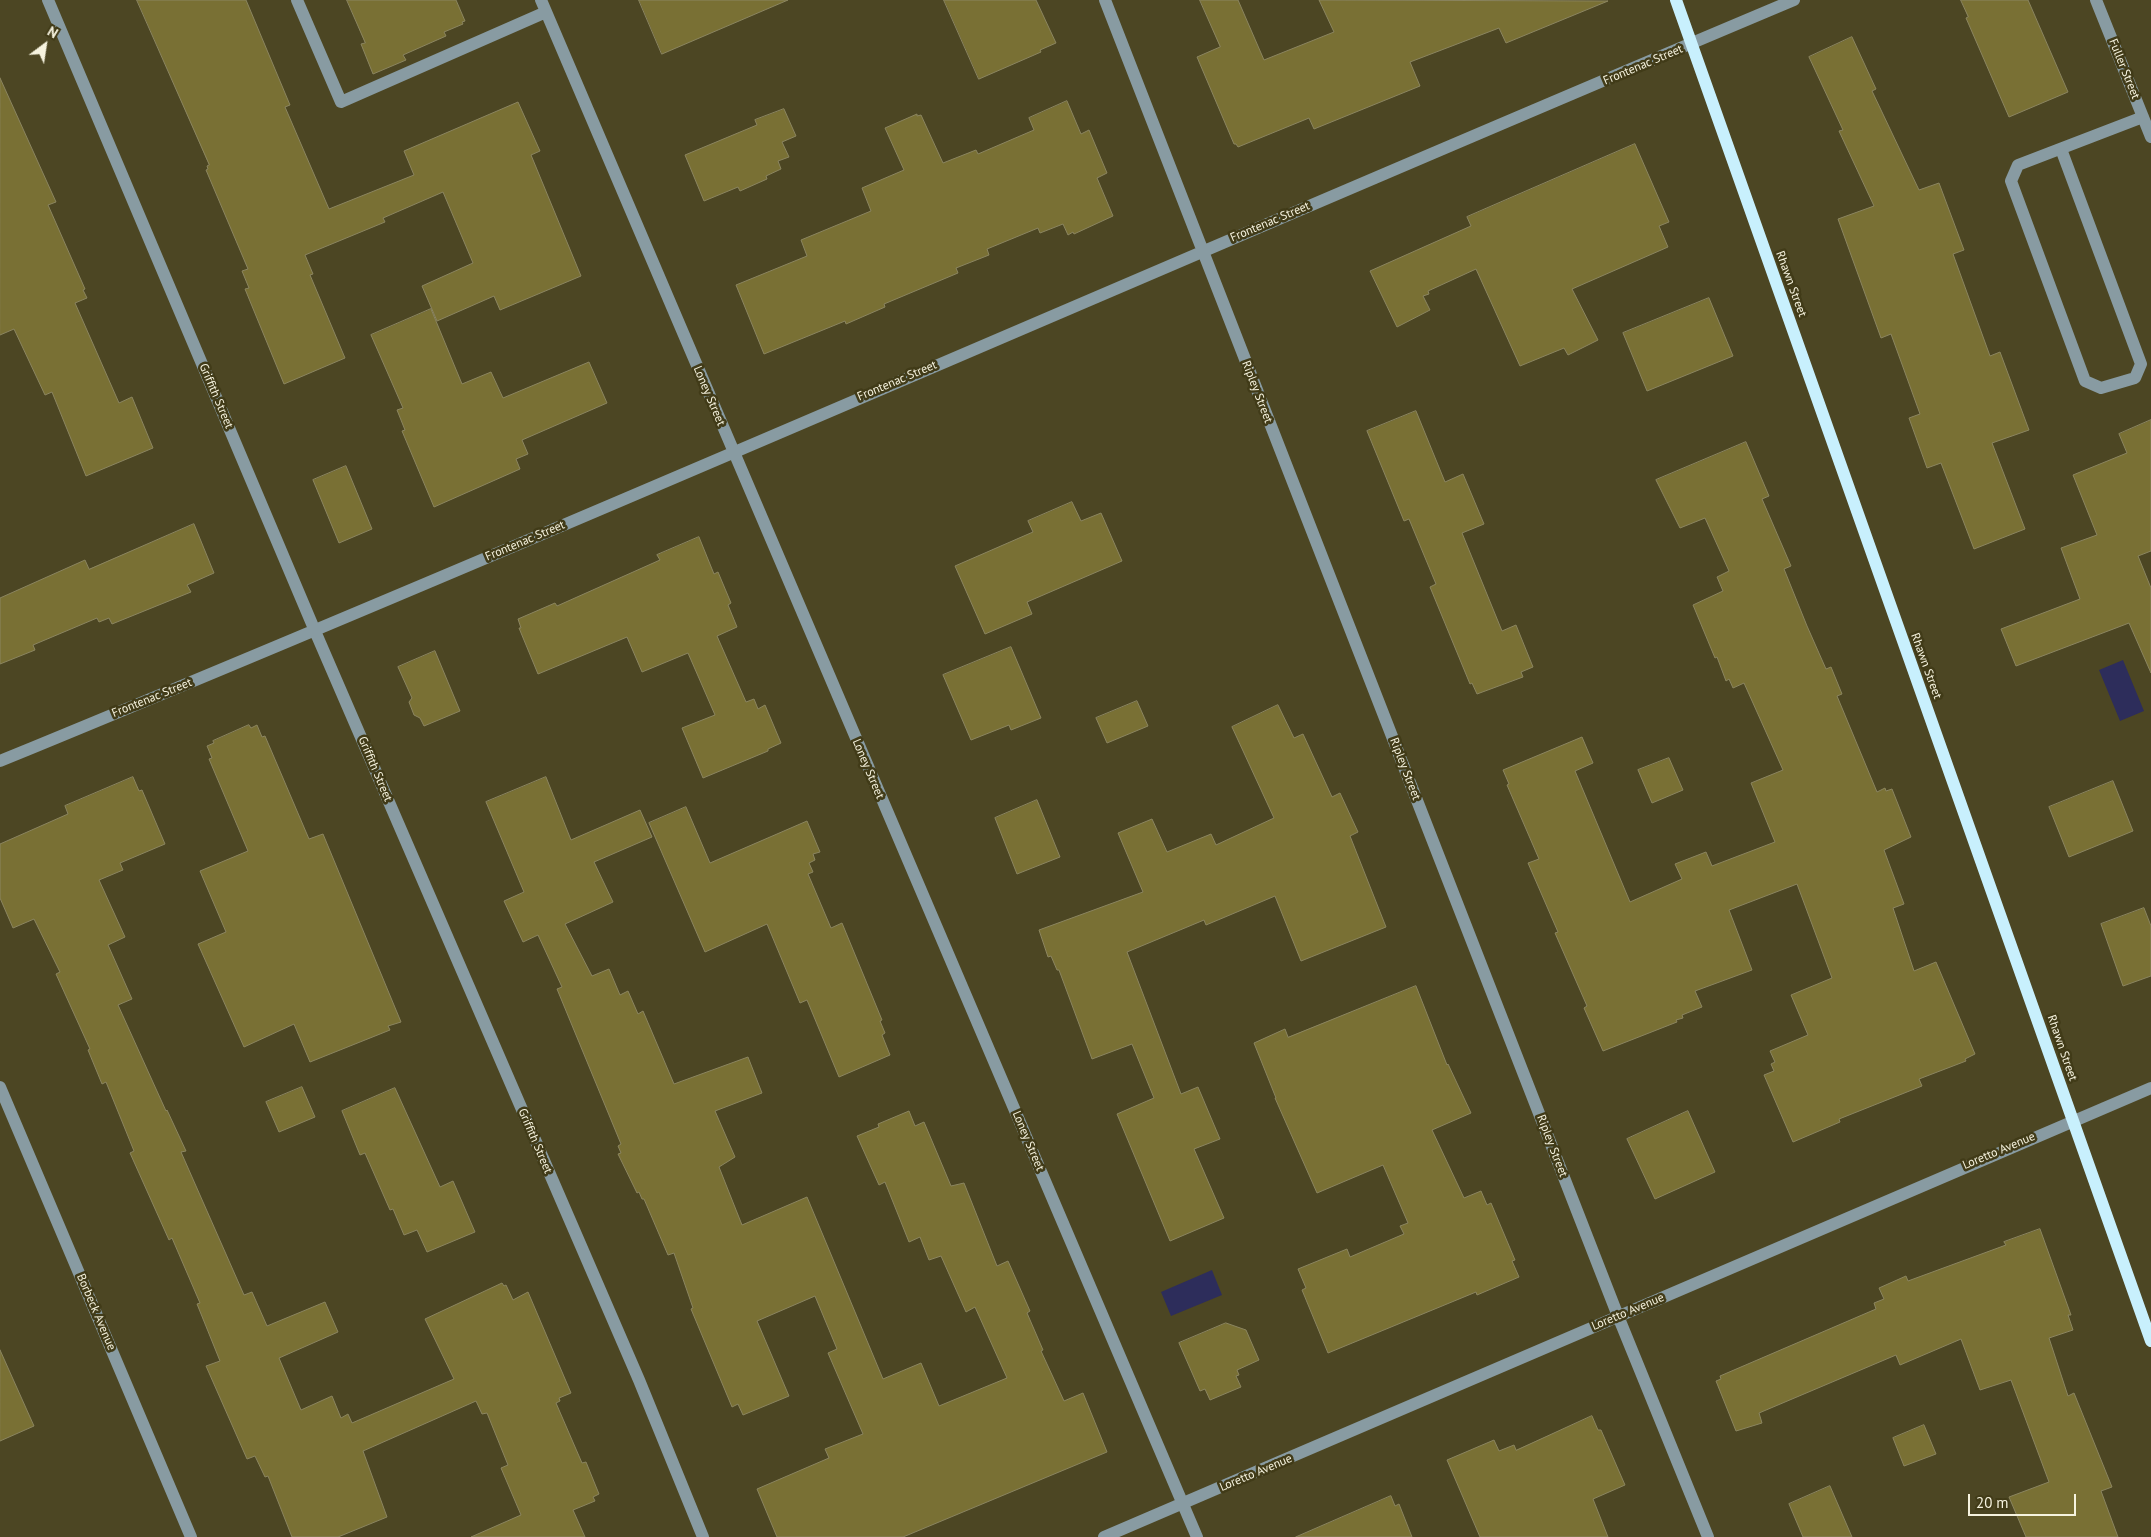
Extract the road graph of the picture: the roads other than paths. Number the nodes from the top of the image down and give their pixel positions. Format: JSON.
{"nodes":[{"id":1,"x":48,"y":0,"type":"edge"},
{"id":2,"x":297,"y":0,"type":"edge"},
{"id":3,"x":1105,"y":0,"type":"edge"},
{"id":4,"x":1676,"y":0,"type":"edge"},
{"id":5,"x":1794,"y":0,"type":"edge"},
{"id":6,"x":2096,"y":0,"type":"edge"},
{"id":7,"x":543,"y":6,"type":"edge"},
{"id":8,"x":1692,"y":44,"type":"junction"},
{"id":9,"x":2143,"y":117,"type":"junction"},
{"id":10,"x":2151,"y":137,"type":"edge"},
{"id":11,"x":2061,"y":149,"type":"junction"},
{"id":12,"x":1202,"y":251,"type":"junction"},
{"id":13,"x":732,"y":452,"type":"junction"},
{"id":14,"x":315,"y":631,"type":"junction"},
{"id":15,"x":0,"y":761,"type":"edge"},
{"id":16,"x":0,"y":1087,"type":"edge"},
{"id":17,"x":2151,"y":1088,"type":"edge"},
{"id":18,"x":2072,"y":1120,"type":"junction"},
{"id":19,"x":1618,"y":1316,"type":"junction"},
{"id":20,"x":2151,"y":1341,"type":"edge"},
{"id":21,"x":1183,"y":1504,"type":"junction"},
{"id":22,"x":191,"y":1537,"type":"edge"},
{"id":23,"x":703,"y":1537,"type":"edge"},
{"id":24,"x":1104,"y":1537,"type":"edge"},
{"id":25,"x":1197,"y":1537,"type":"edge"},
{"id":26,"x":1708,"y":1537,"type":"edge"}],
"edges":[{"from":1,"to":14,"type":"street","name":"Griffith Street"},
{"from":2,"to":7,"type":"street"},
{"from":3,"to":12,"type":"street","name":"Ripley Street"},
{"from":4,"to":8,"type":"main road","name":"Rhawn Street"},
{"from":5,"to":8,"type":"street","name":"Frontenac Street"},
{"from":6,"to":9,"type":"street","name":"Fuller Street"},
{"from":7,"to":13,"type":"street","name":"Loney Street"},
{"from":8,"to":12,"type":"street","name":"Frontenac Street"},
{"from":8,"to":18,"type":"main road","name":"Rhawn Street"},
{"from":9,"to":10,"type":"street","name":"Fuller Street"},
{"from":9,"to":11,"type":"street"},
{"from":11,"to":11,"type":"street"},
{"from":12,"to":13,"type":"street","name":"Frontenac Street"},
{"from":12,"to":19,"type":"street","name":"Ripley Street"},
{"from":13,"to":14,"type":"street","name":"Frontenac Street"},
{"from":13,"to":21,"type":"street","name":"Loney Street"},
{"from":14,"to":15,"type":"street","name":"Frontenac Street"},
{"from":14,"to":23,"type":"street","name":"Griffith Street"},
{"from":16,"to":22,"type":"street","name":"Borbeck Avenue"},
{"from":17,"to":18,"type":"street","name":"Loretto Avenue"},
{"from":18,"to":19,"type":"street","name":"Loretto Avenue"},
{"from":18,"to":20,"type":"main road","name":"Rhawn Street"},
{"from":19,"to":21,"type":"street","name":"Loretto Avenue"},
{"from":19,"to":26,"type":"street","name":"Ripley Street"},
{"from":21,"to":24,"type":"street","name":"Loretto Avenue"},
{"from":21,"to":25,"type":"street","name":"Loney Street"}]}
